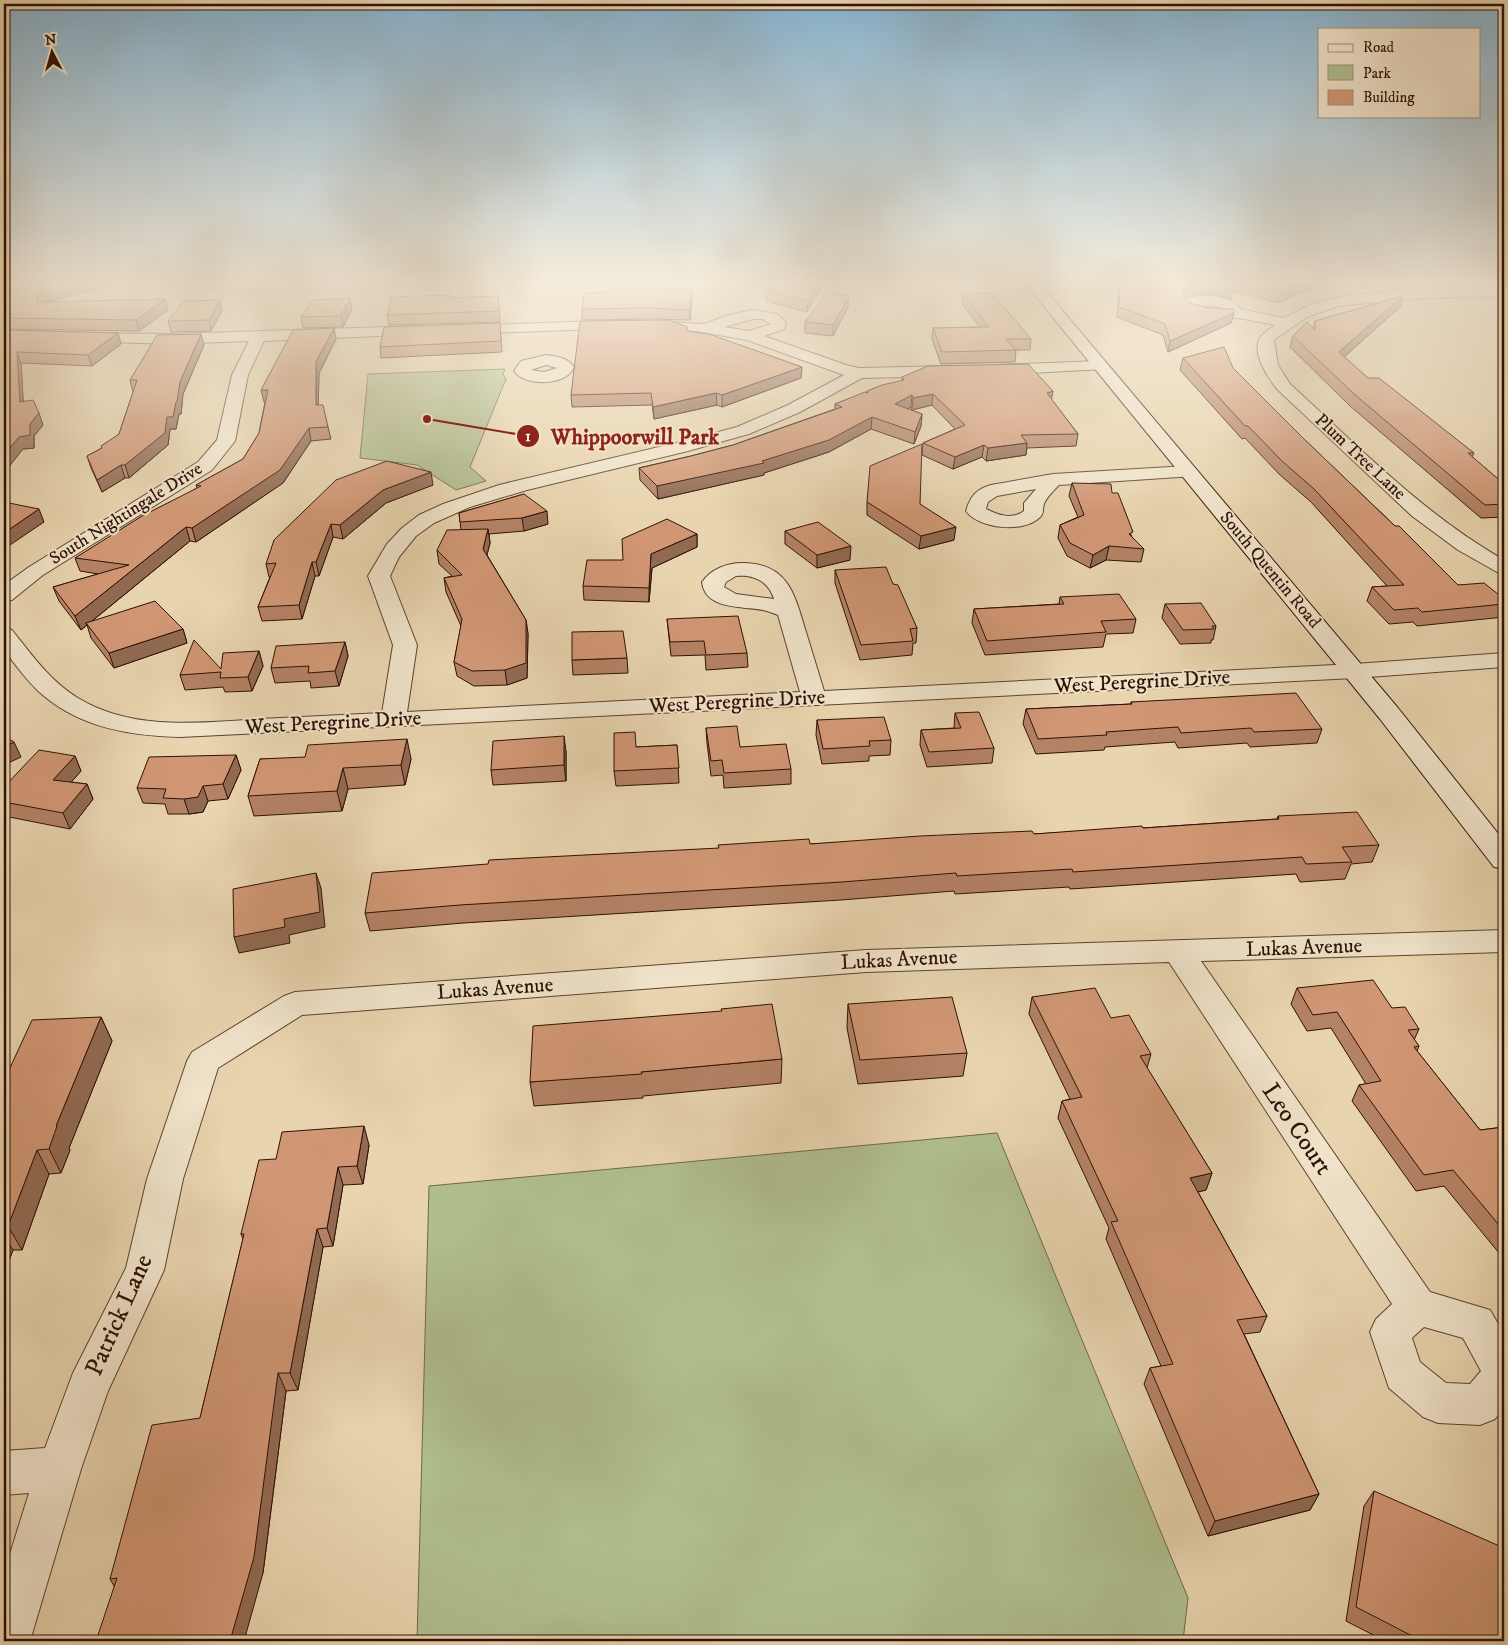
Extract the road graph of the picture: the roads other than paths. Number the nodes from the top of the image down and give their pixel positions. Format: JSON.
{"nodes":[{"id":1,"x":248,"y":360,"type":"edge"},
{"id":2,"x":815,"y":360,"type":"edge"},
{"id":3,"x":1093,"y":360,"type":"edge"},
{"id":4,"x":1267,"y":360,"type":"edge"},
{"id":5,"x":1098,"y":366,"type":"junction"},
{"id":6,"x":859,"y":374,"type":"junction"},
{"id":7,"x":1187,"y":472,"type":"junction"},
{"id":8,"x":1053,"y":480,"type":"dead end"},
{"id":9,"x":1504,"y":568,"type":"edge"},
{"id":10,"x":4,"y":595,"type":"edge"},
{"id":11,"x":788,"y":611,"type":"dead end"},
{"id":12,"x":4,"y":635,"type":"edge"},
{"id":13,"x":1504,"y":660,"type":"edge"},
{"id":14,"x":1355,"y":671,"type":"junction"},
{"id":15,"x":814,"y":698,"type":"junction"},
{"id":16,"x":393,"y":720,"type":"junction"},
{"id":17,"x":1504,"y":860,"type":"edge"},
{"id":18,"x":1504,"y":941,"type":"edge"},
{"id":19,"x":1178,"y":952,"type":"junction"},
{"id":20,"x":295,"y":1004,"type":"joint"},
{"id":21,"x":1417,"y":1307,"type":"junction"},
{"id":22,"x":1504,"y":1374,"type":"edge"},
{"id":23,"x":58,"y":1469,"type":"junction"},
{"id":24,"x":4,"y":1473,"type":"edge"},
{"id":25,"x":6,"y":1641,"type":"edge"}],
"edges":[{"from":1,"to":10,"type":"street","name":"South Nightingale Drive"},
{"from":2,"to":6,"type":"street"},
{"from":3,"to":5,"type":"street","name":"South Quentin Road"},
{"from":4,"to":9,"type":"street","name":"Plum Tree Lane"},
{"from":5,"to":6,"type":"street"},
{"from":5,"to":7,"type":"street","name":"South Quentin Road"},
{"from":6,"to":16,"type":"street"},
{"from":7,"to":8,"type":"street"},
{"from":7,"to":14,"type":"street","name":"South Quentin Road"},
{"from":11,"to":15,"type":"street"},
{"from":12,"to":16,"type":"street","name":"West Peregrine Drive"},
{"from":13,"to":14,"type":"street","name":"West Peregrine Drive"},
{"from":14,"to":15,"type":"street","name":"West Peregrine Drive"},
{"from":14,"to":17,"type":"street","name":"South Quentin Road"},
{"from":15,"to":16,"type":"street","name":"West Peregrine Drive"},
{"from":18,"to":19,"type":"street","name":"Lukas Avenue"},
{"from":19,"to":20,"type":"street","name":"Lukas Avenue"},
{"from":19,"to":21,"type":"street","name":"Leo Court"},
{"from":20,"to":23,"type":"street","name":"Patrick Lane"},
{"from":21,"to":22,"type":"street"},
{"from":21,"to":22,"type":"street"},
{"from":23,"to":24,"type":"street"},
{"from":23,"to":25,"type":"street","name":"Patrick Lane"}]}
